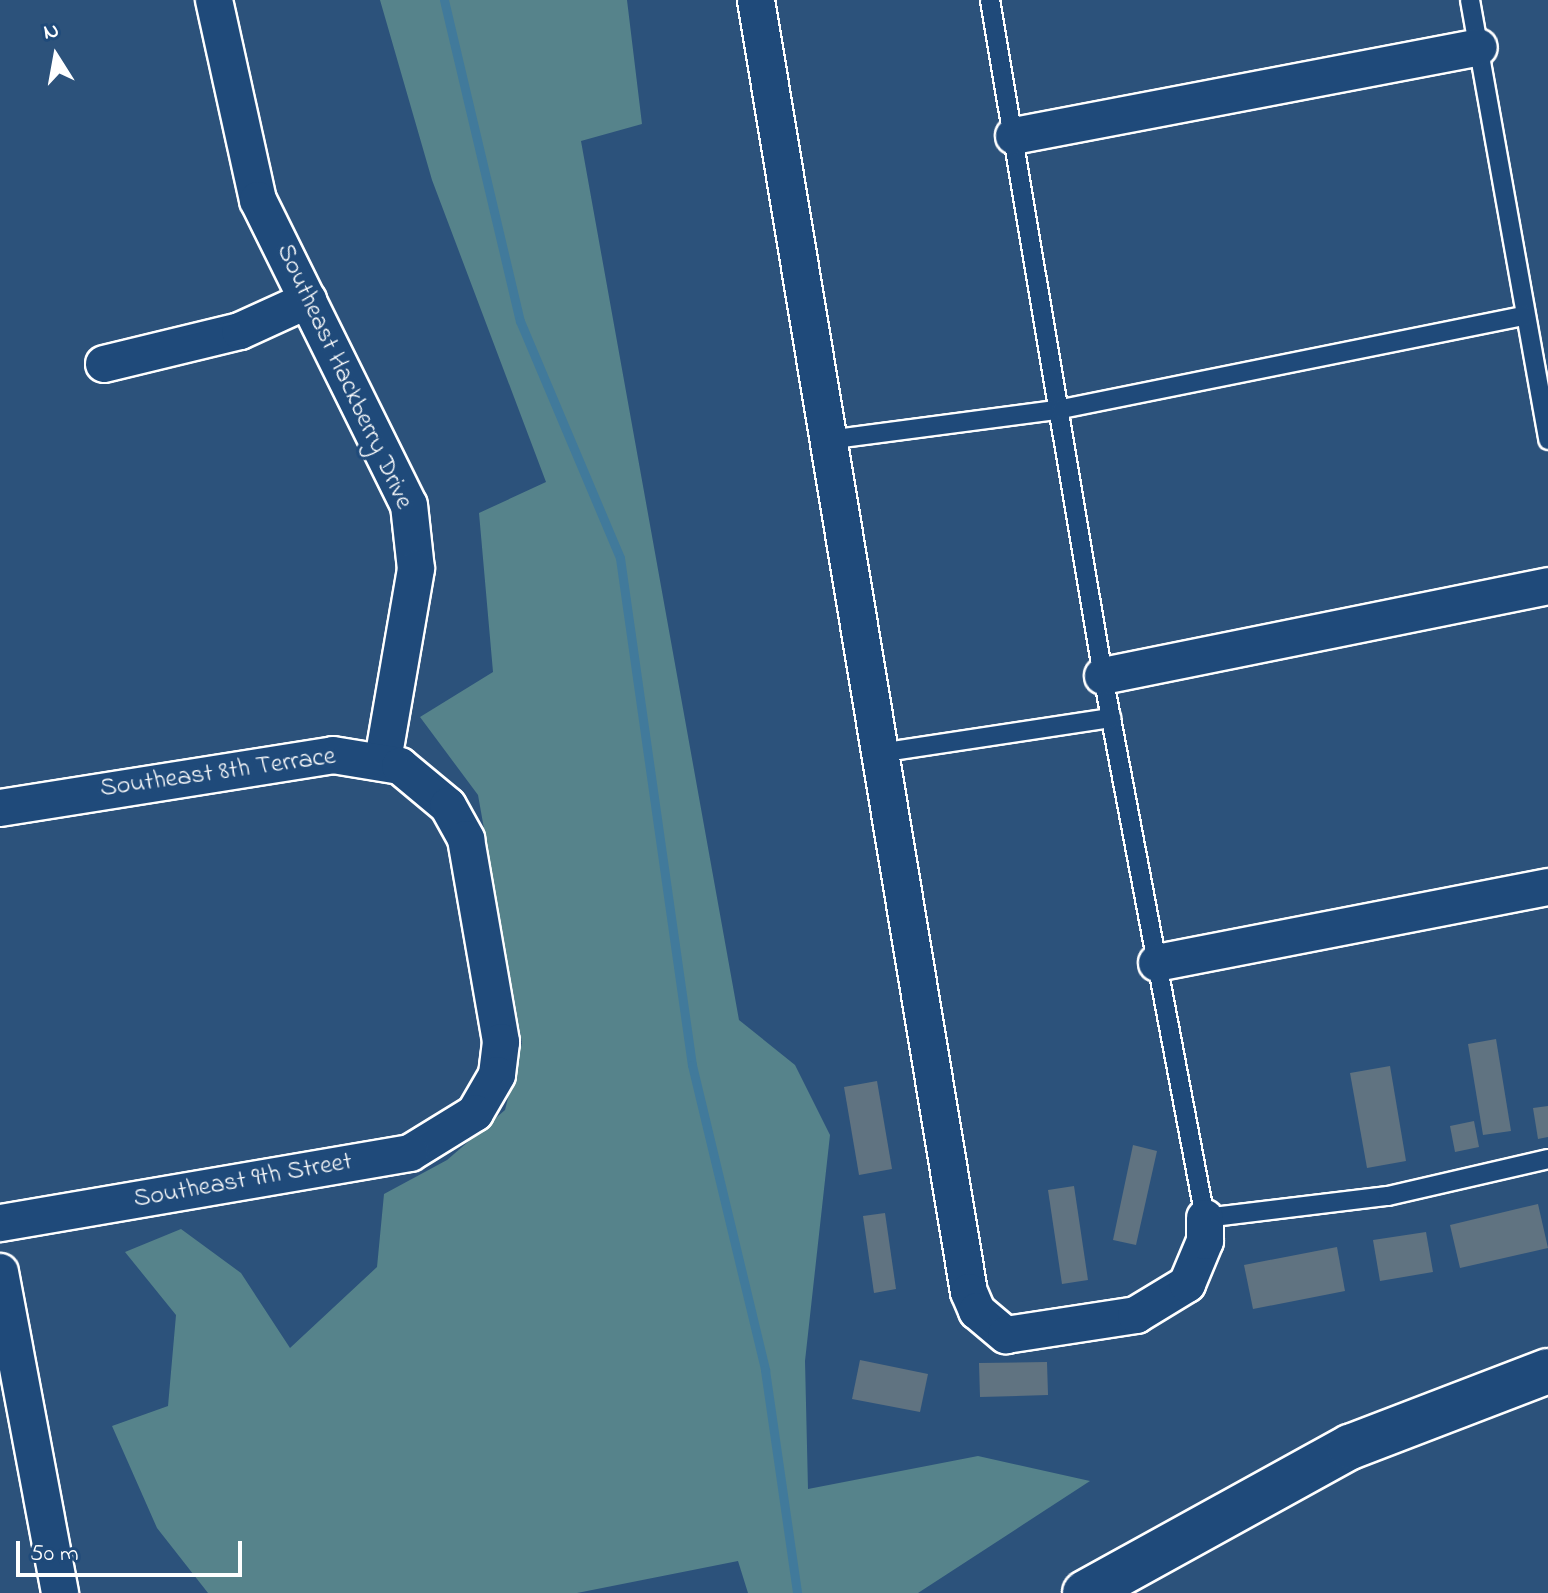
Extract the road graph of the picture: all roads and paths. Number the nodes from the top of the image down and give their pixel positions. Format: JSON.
{"nodes":[{"id":1,"x":214,"y":0,"type":"edge"},
{"id":2,"x":756,"y":0,"type":"edge"},
{"id":3,"x":990,"y":0,"type":"edge"},
{"id":4,"x":1470,"y":0,"type":"edge"},
{"id":5,"x":1479,"y":47,"type":"junction"},
{"id":6,"x":1014,"y":136,"type":"junction"},
{"id":7,"x":308,"y":300,"type":"junction"},
{"id":8,"x":1525,"y":316,"type":"junction"},
{"id":9,"x":104,"y":364,"type":"dead end"},
{"id":10,"x":1062,"y":409,"type":"junction"},
{"id":11,"x":828,"y":440,"type":"junction"},
{"id":12,"x":1548,"y":440,"type":"edge"},
{"id":13,"x":1548,"y":586,"type":"edge"},
{"id":14,"x":1103,"y":676,"type":"junction"},
{"id":15,"x":1111,"y":718,"type":"junction"},
{"id":16,"x":879,"y":753,"type":"junction"},
{"id":17,"x":383,"y":760,"type":"junction"},
{"id":18,"x":0,"y":808,"type":"edge"},
{"id":19,"x":1548,"y":887,"type":"edge"},
{"id":20,"x":1157,"y":963,"type":"junction"},
{"id":21,"x":475,"y":1113,"type":"joint"},
{"id":22,"x":1548,"y":1159,"type":"edge"},
{"id":23,"x":1205,"y":1218,"type":"junction"},
{"id":24,"x":0,"y":1223,"type":"edge"},
{"id":25,"x":0,"y":1272,"type":"edge"},
{"id":26,"x":1548,"y":1371,"type":"edge"},
{"id":27,"x":60,"y":1593,"type":"edge"},
{"id":28,"x":1085,"y":1593,"type":"edge"}],
"edges":[{"from":1,"to":7,"type":"street","name":"Southeast Hackberry Drive"},
{"from":2,"to":11,"type":"street"},
{"from":3,"to":6,"type":"lane"},
{"from":4,"to":5,"type":"lane"},
{"from":5,"to":6,"type":"street"},
{"from":5,"to":8,"type":"lane"},
{"from":6,"to":10,"type":"lane"},
{"from":7,"to":9,"type":"street"},
{"from":7,"to":17,"type":"street","name":"Southeast Hackberry Drive"},
{"from":8,"to":10,"type":"lane"},
{"from":8,"to":12,"type":"lane"},
{"from":10,"to":11,"type":"lane"},
{"from":10,"to":14,"type":"lane"},
{"from":11,"to":16,"type":"street"},
{"from":13,"to":14,"type":"street"},
{"from":14,"to":15,"type":"lane"},
{"from":15,"to":16,"type":"lane"},
{"from":15,"to":20,"type":"lane"},
{"from":16,"to":23,"type":"street"},
{"from":17,"to":18,"type":"street","name":"Southeast 8th Terrace"},
{"from":17,"to":21,"type":"street","name":"Southeast 8th Terrace"},
{"from":19,"to":20,"type":"street"},
{"from":20,"to":23,"type":"lane"},
{"from":21,"to":24,"type":"street","name":"Southeast 9th Street"},
{"from":22,"to":23,"type":"lane"},
{"from":25,"to":27,"type":"street"},
{"from":26,"to":28,"type":"street"}]}
